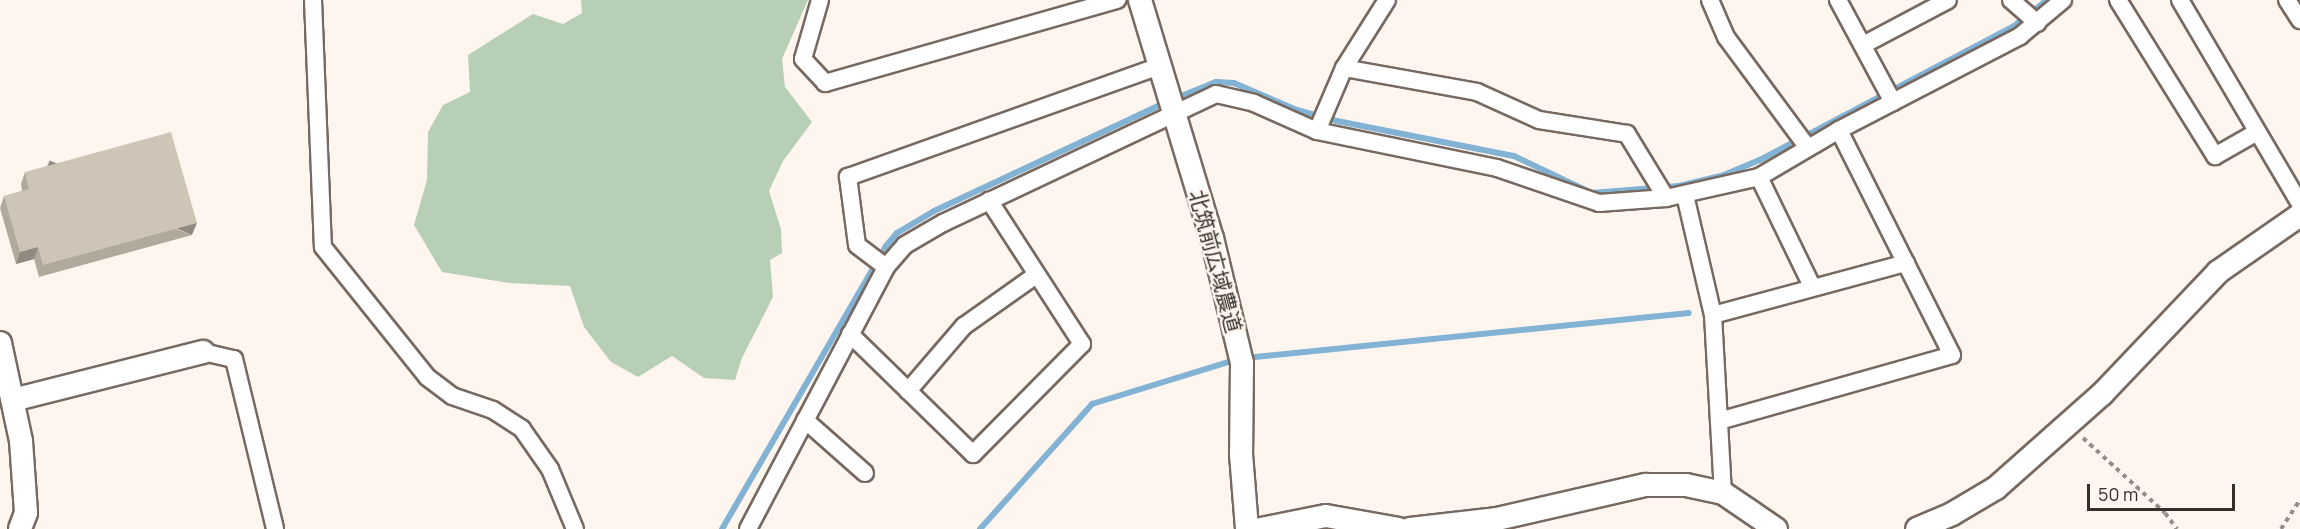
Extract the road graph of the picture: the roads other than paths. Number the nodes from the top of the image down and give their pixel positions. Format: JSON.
{"nodes":[{"id":1,"x":313,"y":0,"type":"edge"},
{"id":2,"x":820,"y":0,"type":"edge"},
{"id":3,"x":1117,"y":0,"type":"edge"},
{"id":4,"x":1140,"y":0,"type":"edge"},
{"id":5,"x":1387,"y":0,"type":"edge"},
{"id":6,"x":1710,"y":0,"type":"edge"},
{"id":7,"x":1838,"y":0,"type":"edge"},
{"id":8,"x":1948,"y":0,"type":"edge"},
{"id":9,"x":2011,"y":0,"type":"edge"},
{"id":10,"x":2063,"y":0,"type":"edge"},
{"id":11,"x":2118,"y":0,"type":"edge"},
{"id":12,"x":2180,"y":0,"type":"edge"},
{"id":13,"x":2287,"y":0,"type":"edge"},
{"id":14,"x":2300,"y":20,"type":"edge"},
{"id":15,"x":2037,"y":22,"type":"junction"},
{"id":16,"x":1863,"y":45,"type":"junction"},
{"id":17,"x":1160,"y":66,"type":"junction"},
{"id":18,"x":1344,"y":68,"type":"junction"},
{"id":19,"x":1893,"y":102,"type":"junction"},
{"id":20,"x":1174,"y":112,"type":"junction"},
{"id":21,"x":1839,"y":130,"type":"junction"},
{"id":22,"x":1317,"y":131,"type":"junction"},
{"id":23,"x":2257,"y":132,"type":"junction"},
{"id":24,"x":1808,"y":148,"type":"junction"},
{"id":25,"x":1759,"y":177,"type":"junction"},
{"id":26,"x":1685,"y":195,"type":"junction"},
{"id":27,"x":1666,"y":198,"type":"junction"},
{"id":28,"x":989,"y":200,"type":"junction"},
{"id":29,"x":2300,"y":204,"type":"edge"},
{"id":30,"x":2300,"y":215,"type":"edge"},
{"id":31,"x":1905,"y":262,"type":"junction"},
{"id":32,"x":886,"y":267,"type":"junction"},
{"id":33,"x":1036,"y":274,"type":"junction"},
{"id":34,"x":1813,"y":288,"type":"junction"},
{"id":35,"x":1713,"y":315,"type":"junction"},
{"id":36,"x":850,"y":334,"type":"junction"},
{"id":37,"x":0,"y":343,"type":"edge"},
{"id":38,"x":203,"y":352,"type":"joint"},
{"id":39,"x":908,"y":391,"type":"junction"},
{"id":40,"x":13,"y":400,"type":"junction"},
{"id":41,"x":805,"y":420,"type":"junction"},
{"id":42,"x":1719,"y":421,"type":"junction"},
{"id":43,"x":865,"y":472,"type":"dead end"},
{"id":44,"x":1723,"y":493,"type":"junction"},
{"id":45,"x":20,"y":529,"type":"edge"},
{"id":46,"x":275,"y":529,"type":"edge"},
{"id":47,"x":575,"y":529,"type":"edge"},
{"id":48,"x":748,"y":529,"type":"edge"},
{"id":49,"x":1247,"y":529,"type":"edge"},
{"id":50,"x":1261,"y":529,"type":"edge"},
{"id":51,"x":1398,"y":529,"type":"edge"},
{"id":52,"x":1410,"y":529,"type":"edge"},
{"id":53,"x":1776,"y":529,"type":"edge"},
{"id":54,"x":1917,"y":529,"type":"edge"}],
"edges":[{"from":1,"to":47,"type":"street"},
{"from":2,"to":3,"type":"street"},
{"from":4,"to":17,"type":"street","name":"北筑前広域農道"},
{"from":5,"to":18,"type":"street"},
{"from":6,"to":24,"type":"street"},
{"from":7,"to":16,"type":"street"},
{"from":8,"to":16,"type":"street"},
{"from":9,"to":15,"type":"street"},
{"from":10,"to":15,"type":"street"},
{"from":11,"to":23,"type":"street"},
{"from":12,"to":23,"type":"street"},
{"from":13,"to":14,"type":"street"},
{"from":15,"to":19,"type":"street"},
{"from":16,"to":19,"type":"street"},
{"from":17,"to":20,"type":"street","name":"北筑前広域農道"},
{"from":17,"to":32,"type":"street"},
{"from":18,"to":22,"type":"street"},
{"from":18,"to":27,"type":"street"},
{"from":19,"to":21,"type":"street"},
{"from":20,"to":22,"type":"street"},
{"from":20,"to":28,"type":"street"},
{"from":20,"to":49,"type":"street","name":"北筑前広域農道"},
{"from":21,"to":24,"type":"street"},
{"from":21,"to":31,"type":"street"},
{"from":22,"to":27,"type":"street"},
{"from":23,"to":29,"type":"street"},
{"from":24,"to":25,"type":"street"},
{"from":25,"to":26,"type":"street"},
{"from":25,"to":34,"type":"street"},
{"from":26,"to":27,"type":"street"},
{"from":26,"to":35,"type":"street"},
{"from":28,"to":32,"type":"street"},
{"from":28,"to":33,"type":"street"},
{"from":30,"to":54,"type":"street"},
{"from":31,"to":34,"type":"street"},
{"from":31,"to":42,"type":"street"},
{"from":32,"to":36,"type":"street"},
{"from":33,"to":39,"type":"street"},
{"from":33,"to":39,"type":"street"},
{"from":34,"to":35,"type":"street"},
{"from":35,"to":42,"type":"street"},
{"from":36,"to":39,"type":"street"},
{"from":36,"to":41,"type":"street"},
{"from":37,"to":40,"type":"street"},
{"from":38,"to":40,"type":"street"},
{"from":38,"to":46,"type":"street"},
{"from":40,"to":45,"type":"street"},
{"from":41,"to":43,"type":"street"},
{"from":41,"to":48,"type":"street"},
{"from":42,"to":44,"type":"street"},
{"from":44,"to":52,"type":"street"},
{"from":44,"to":53,"type":"street"},
{"from":50,"to":51,"type":"street"}]}
